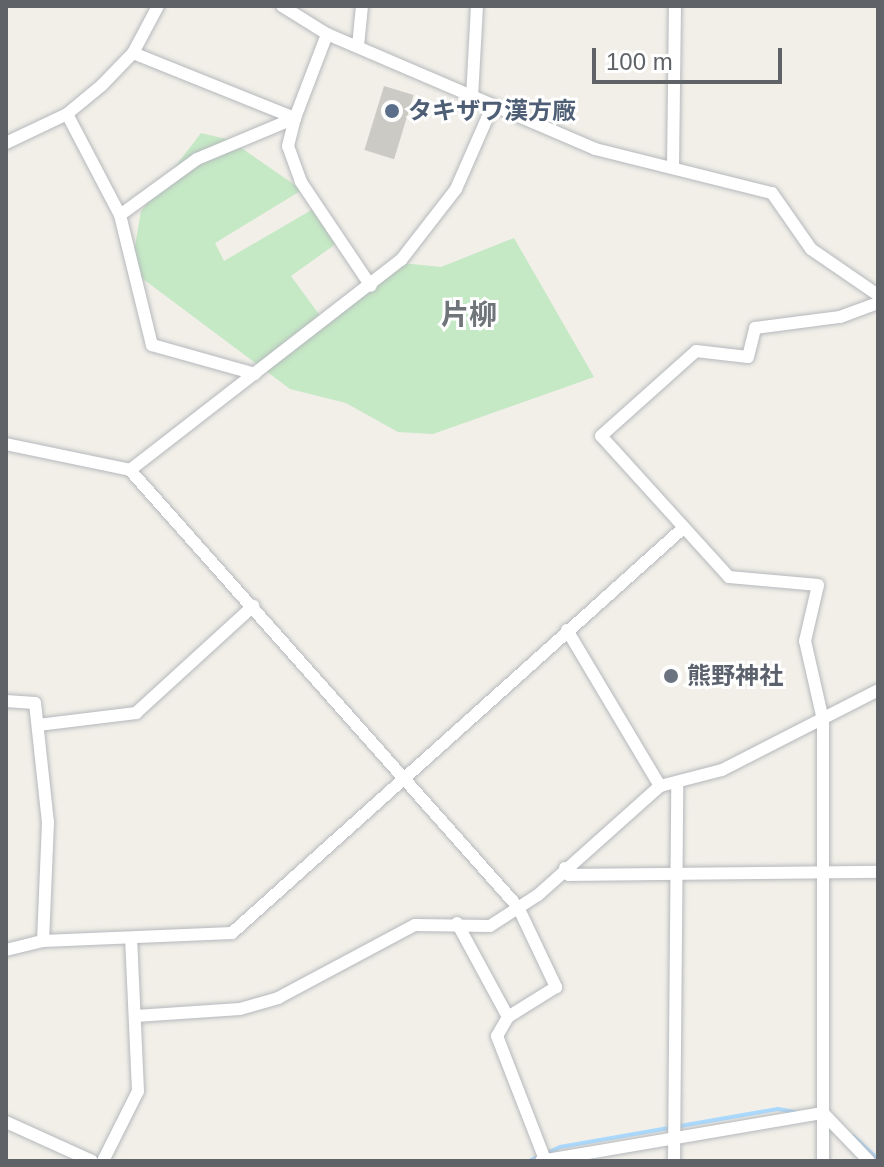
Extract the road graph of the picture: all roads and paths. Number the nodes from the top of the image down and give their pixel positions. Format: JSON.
{"nodes":[{"id":1,"x":158,"y":6,"type":"edge"},
{"id":2,"x":282,"y":6,"type":"edge"},
{"id":3,"x":362,"y":6,"type":"edge"},
{"id":4,"x":477,"y":6,"type":"edge"},
{"id":5,"x":675,"y":6,"type":"edge"},
{"id":6,"x":327,"y":34,"type":"junction"},
{"id":7,"x":358,"y":46,"type":"junction"},
{"id":8,"x":133,"y":53,"type":"junction"},
{"id":9,"x":472,"y":98,"type":"junction"},
{"id":10,"x":492,"y":107,"type":"junction"},
{"id":11,"x":67,"y":114,"type":"junction"},
{"id":12,"x":295,"y":118,"type":"junction"},
{"id":13,"x":6,"y":129,"type":"edge"},
{"id":14,"x":25,"y":133,"type":"junction"},
{"id":15,"x":6,"y":143,"type":"edge"},
{"id":16,"x":673,"y":168,"type":"junction"},
{"id":17,"x":120,"y":215,"type":"junction"},
{"id":18,"x":371,"y":286,"type":"junction"},
{"id":19,"x":878,"y":295,"type":"edge"},
{"id":20,"x":878,"y":303,"type":"edge"},
{"id":21,"x":255,"y":374,"type":"junction"},
{"id":22,"x":6,"y":444,"type":"edge"},
{"id":23,"x":130,"y":470,"type":"junction"},
{"id":24,"x":681,"y":530,"type":"junction"},
{"id":25,"x":253,"y":606,"type":"junction"},
{"id":26,"x":567,"y":630,"type":"junction"},
{"id":27,"x":878,"y":690,"type":"edge"},
{"id":28,"x":6,"y":701,"type":"edge"},
{"id":29,"x":823,"y":720,"type":"junction"},
{"id":30,"x":38,"y":725,"type":"junction"},
{"id":31,"x":402,"y":779,"type":"junction"},
{"id":32,"x":677,"y":783,"type":"junction"},
{"id":33,"x":660,"y":786,"type":"junction"},
{"id":34,"x":565,"y":868,"type":"junction"},
{"id":35,"x":878,"y":872,"type":"edge"},
{"id":36,"x":676,"y":873,"type":"junction"},
{"id":37,"x":823,"y":873,"type":"junction"},
{"id":38,"x":518,"y":907,"type":"junction"},
{"id":39,"x":457,"y":923,"type":"junction"},
{"id":40,"x":131,"y":938,"type":"junction"},
{"id":41,"x":43,"y":941,"type":"junction"},
{"id":42,"x":6,"y":950,"type":"edge"},
{"id":43,"x":136,"y":1016,"type":"junction"},
{"id":44,"x":508,"y":1017,"type":"junction"},
{"id":45,"x":823,"y":1113,"type":"junction"},
{"id":46,"x":6,"y":1122,"type":"edge"},
{"id":47,"x":674,"y":1136,"type":"junction"},
{"id":48,"x":542,"y":1159,"type":"edge"},
{"id":49,"x":92,"y":1161,"type":"edge"},
{"id":50,"x":103,"y":1161,"type":"edge"},
{"id":51,"x":674,"y":1161,"type":"edge"},
{"id":52,"x":823,"y":1161,"type":"edge"},
{"id":53,"x":869,"y":1161,"type":"edge"}],
"edges":[{"from":1,"to":8,"type":"street"},
{"from":2,"to":6,"type":"street"},
{"from":3,"to":7,"type":"street"},
{"from":4,"to":9,"type":"street"},
{"from":5,"to":16,"type":"street"},
{"from":6,"to":7,"type":"street"},
{"from":6,"to":12,"type":"street"},
{"from":7,"to":9,"type":"street"},
{"from":8,"to":11,"type":"street"},
{"from":8,"to":12,"type":"street"},
{"from":9,"to":10,"type":"street"},
{"from":10,"to":16,"type":"street"},
{"from":10,"to":18,"type":"street"},
{"from":11,"to":14,"type":"street"},
{"from":11,"to":17,"type":"street"},
{"from":12,"to":17,"type":"street"},
{"from":12,"to":18,"type":"street"},
{"from":13,"to":14,"type":"street"},
{"from":14,"to":15,"type":"street"},
{"from":16,"to":19,"type":"street"},
{"from":17,"to":21,"type":"street"},
{"from":18,"to":21,"type":"street"},
{"from":20,"to":24,"type":"street"},
{"from":21,"to":23,"type":"street"},
{"from":22,"to":23,"type":"street"},
{"from":23,"to":25,"type":"street"},
{"from":24,"to":26,"type":"street"},
{"from":24,"to":29,"type":"street"},
{"from":25,"to":30,"type":"street"},
{"from":25,"to":31,"type":"street"},
{"from":26,"to":31,"type":"street"},
{"from":26,"to":33,"type":"street"},
{"from":27,"to":29,"type":"street"},
{"from":28,"to":30,"type":"street"},
{"from":29,"to":32,"type":"street"},
{"from":29,"to":37,"type":"street"},
{"from":30,"to":41,"type":"street"},
{"from":31,"to":38,"type":"street"},
{"from":31,"to":40,"type":"street"},
{"from":32,"to":33,"type":"street"},
{"from":32,"to":36,"type":"street"},
{"from":33,"to":34,"type":"street"},
{"from":34,"to":36,"type":"street"},
{"from":34,"to":38,"type":"street"},
{"from":35,"to":37,"type":"street"},
{"from":36,"to":37,"type":"street"},
{"from":36,"to":47,"type":"street"},
{"from":37,"to":45,"type":"street"},
{"from":38,"to":39,"type":"street"},
{"from":38,"to":44,"type":"street"},
{"from":39,"to":43,"type":"street"},
{"from":39,"to":44,"type":"street"},
{"from":40,"to":41,"type":"street"},
{"from":40,"to":43,"type":"street"},
{"from":41,"to":42,"type":"street"},
{"from":43,"to":50,"type":"street"},
{"from":44,"to":48,"type":"street"},
{"from":45,"to":47,"type":"street"},
{"from":45,"to":52,"type":"street"},
{"from":45,"to":53,"type":"street"},
{"from":46,"to":49,"type":"street"},
{"from":47,"to":48,"type":"street"},
{"from":47,"to":51,"type":"street"}]}
